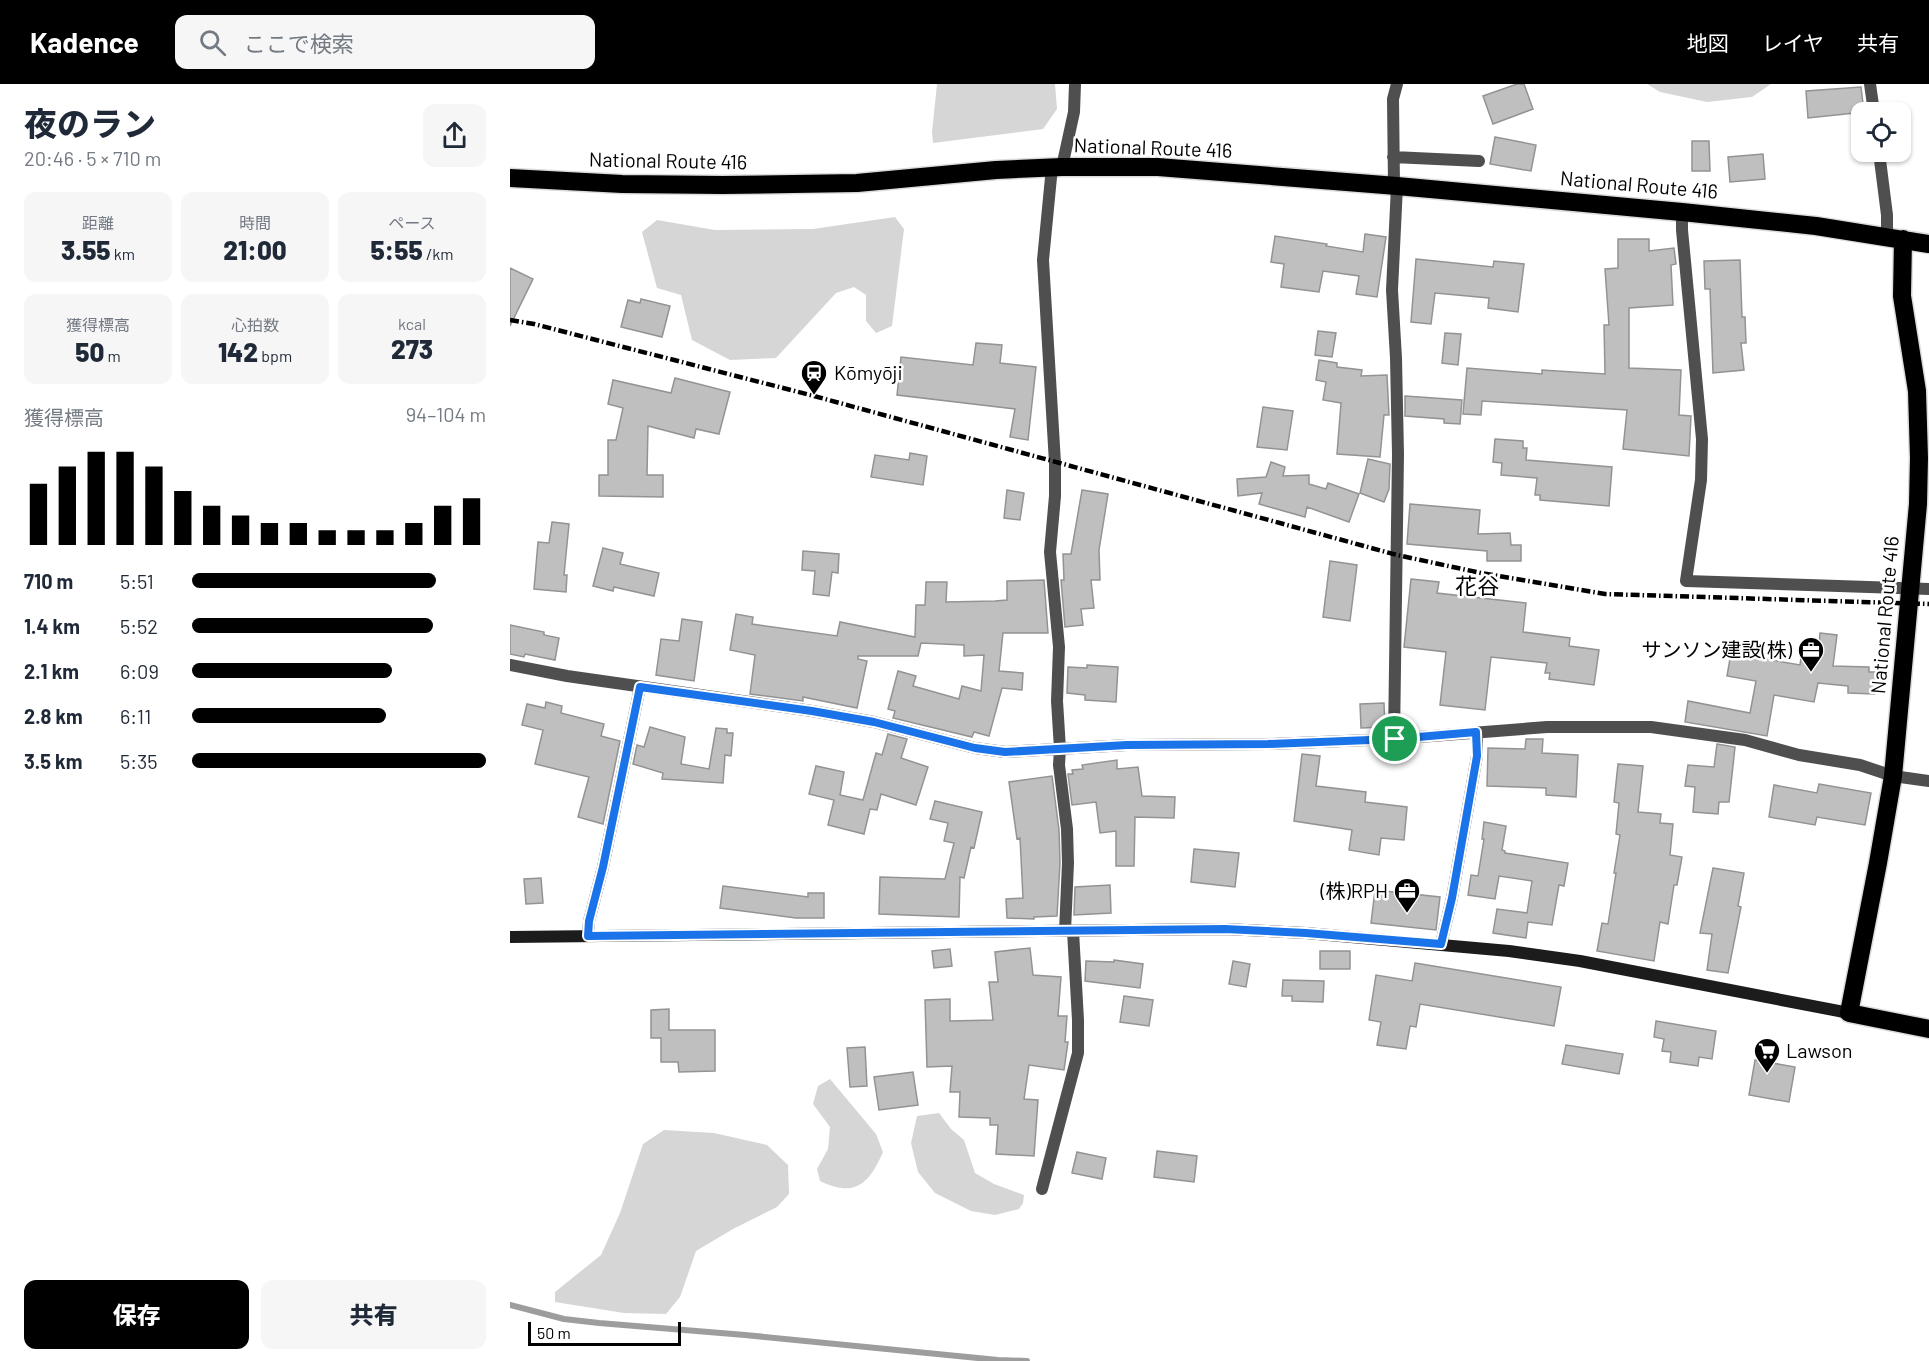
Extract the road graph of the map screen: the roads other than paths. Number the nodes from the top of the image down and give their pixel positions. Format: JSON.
{"nodes":[{"id":1,"x":1075,"y":84,"type":"edge"},
{"id":2,"x":1397,"y":84,"type":"edge"},
{"id":3,"x":1870,"y":84,"type":"edge"},
{"id":4,"x":1873,"y":102,"type":"edge"},
{"id":5,"x":1394,"y":158,"type":"junction"},
{"id":6,"x":1479,"y":161,"type":"dead end"},
{"id":7,"x":1880,"y":162,"type":"edge"},
{"id":8,"x":1057,"y":167,"type":"junction"},
{"id":9,"x":510,"y":178,"type":"edge"},
{"id":10,"x":1395,"y":185,"type":"junction"},
{"id":11,"x":1682,"y":212,"type":"junction"},
{"id":12,"x":1895,"y":238,"type":"junction"},
{"id":13,"x":1929,"y":244,"type":"edge"},
{"id":14,"x":1910,"y":588,"type":"junction"},
{"id":15,"x":1929,"y":589,"type":"edge"},
{"id":16,"x":510,"y":665,"type":"edge"},
{"id":17,"x":640,"y":687,"type":"junction"},
{"id":18,"x":1476,"y":732,"type":"junction"},
{"id":19,"x":1395,"y":739,"type":"junction"},
{"id":20,"x":1060,"y":749,"type":"junction"},
{"id":21,"x":1893,"y":776,"type":"junction"},
{"id":22,"x":1929,"y":781,"type":"edge"},
{"id":23,"x":1069,"y":931,"type":"junction"},
{"id":24,"x":588,"y":936,"type":"junction"},
{"id":25,"x":510,"y":937,"type":"edge"},
{"id":26,"x":1441,"y":944,"type":"junction"},
{"id":27,"x":1849,"y":1012,"type":"junction"},
{"id":28,"x":1929,"y":1029,"type":"edge"},
{"id":29,"x":1042,"y":1190,"type":"dead end"}],
"edges":[{"from":1,"to":8,"type":"street"},
{"from":2,"to":5,"type":"street"},
{"from":3,"to":4,"type":"street"},
{"from":5,"to":6,"type":"street"},
{"from":5,"to":10,"type":"street"},
{"from":7,"to":12,"type":"street"},
{"from":8,"to":9,"type":"highway","name":"National Route 416"},
{"from":8,"to":10,"type":"highway","name":"National Route 416"},
{"from":8,"to":20,"type":"street"},
{"from":10,"to":11,"type":"highway","name":"National Route 416"},
{"from":10,"to":19,"type":"street"},
{"from":11,"to":12,"type":"highway","name":"National Route 416"},
{"from":11,"to":14,"type":"street"},
{"from":12,"to":13,"type":"highway"},
{"from":12,"to":14,"type":"highway","name":"National Route 416"},
{"from":14,"to":15,"type":"street"},
{"from":14,"to":21,"type":"highway","name":"National Route 416"},
{"from":16,"to":17,"type":"street"},
{"from":17,"to":20,"type":"street"},
{"from":17,"to":24,"type":"street"},
{"from":18,"to":19,"type":"street"},
{"from":18,"to":21,"type":"street"},
{"from":18,"to":26,"type":"street"},
{"from":19,"to":20,"type":"street"},
{"from":20,"to":23,"type":"street"},
{"from":21,"to":22,"type":"street"},
{"from":21,"to":27,"type":"highway","name":"National Route 416"},
{"from":23,"to":24,"type":"street"},
{"from":23,"to":26,"type":"street"},
{"from":23,"to":29,"type":"street"},
{"from":24,"to":25,"type":"street"},
{"from":26,"to":27,"type":"street"},
{"from":27,"to":28,"type":"highway"}]}
